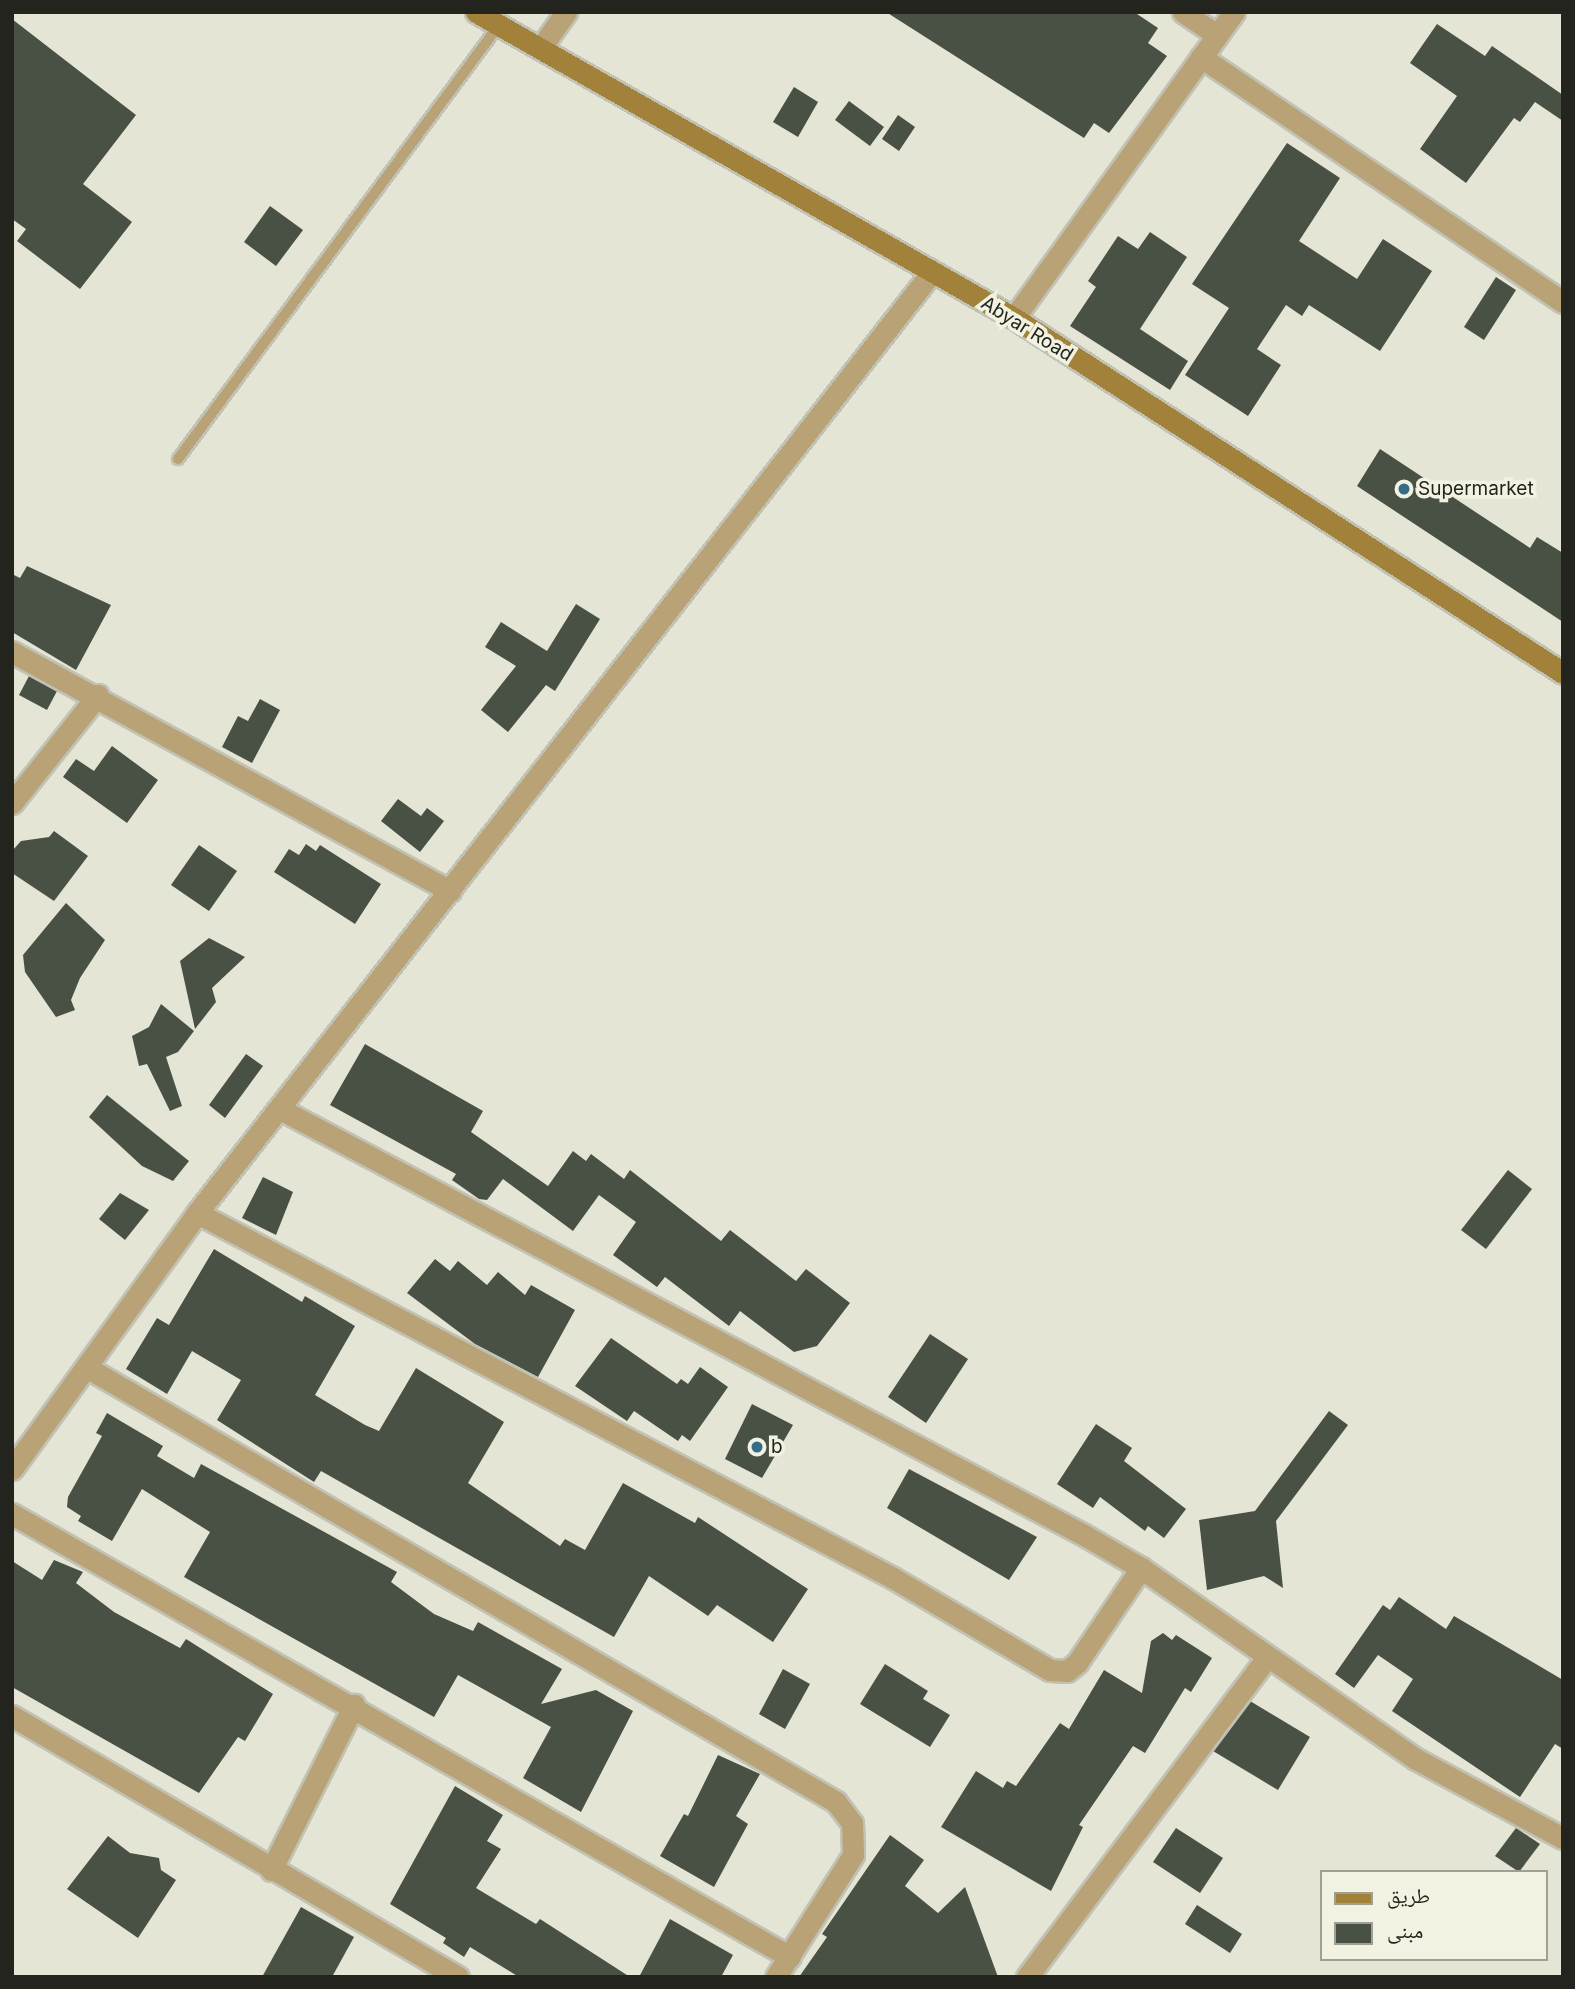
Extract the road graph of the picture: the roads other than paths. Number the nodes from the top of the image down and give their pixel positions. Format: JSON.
{"nodes":[{"id":1,"x":477,"y":12,"type":"edge"},
{"id":2,"x":566,"y":12,"type":"edge"},
{"id":3,"x":1183,"y":12,"type":"edge"},
{"id":4,"x":1234,"y":12,"type":"edge"},
{"id":5,"x":499,"y":25,"type":"junction"},
{"id":6,"x":1217,"y":35,"type":"junction"},
{"id":7,"x":542,"y":46,"type":"junction"},
{"id":8,"x":1201,"y":57,"type":"junction"},
{"id":9,"x":932,"y":272,"type":"junction"},
{"id":10,"x":1563,"y":302,"type":"edge"},
{"id":11,"x":1014,"y":318,"type":"junction"},
{"id":12,"x":178,"y":459,"type":"dead end"},
{"id":13,"x":12,"y":652,"type":"edge"},
{"id":14,"x":1563,"y":673,"type":"edge"},
{"id":15,"x":98,"y":695,"type":"junction"},
{"id":16,"x":12,"y":803,"type":"edge"},
{"id":17,"x":450,"y":891,"type":"junction"},
{"id":18,"x":280,"y":1109,"type":"junction"},
{"id":19,"x":197,"y":1213,"type":"junction"},
{"id":20,"x":86,"y":1367,"type":"junction"},
{"id":21,"x":12,"y":1469,"type":"edge"},
{"id":22,"x":12,"y":1514,"type":"edge"},
{"id":23,"x":1141,"y":1568,"type":"junction"},
{"id":24,"x":1267,"y":1657,"type":"junction"},
{"id":25,"x":354,"y":1705,"type":"junction"},
{"id":26,"x":12,"y":1716,"type":"edge"},
{"id":27,"x":1563,"y":1838,"type":"edge"},
{"id":28,"x":271,"y":1870,"type":"junction"},
{"id":29,"x":790,"y":1957,"type":"junction"},
{"id":30,"x":458,"y":1977,"type":"edge"},
{"id":31,"x":776,"y":1977,"type":"edge"},
{"id":32,"x":1027,"y":1977,"type":"edge"}],
"edges":[{"from":1,"to":5,"type":"main road","name":"Abyar Road"},
{"from":2,"to":7,"type":"street"},
{"from":3,"to":6,"type":"street"},
{"from":4,"to":6,"type":"street"},
{"from":5,"to":7,"type":"main road","name":"Abyar Road"},
{"from":5,"to":12,"type":"lane"},
{"from":6,"to":8,"type":"street"},
{"from":7,"to":9,"type":"main road","name":"Abyar Road"},
{"from":8,"to":10,"type":"street"},
{"from":8,"to":11,"type":"street"},
{"from":9,"to":11,"type":"main road","name":"Abyar Road"},
{"from":9,"to":17,"type":"street"},
{"from":11,"to":14,"type":"main road","name":"Abyar Road"},
{"from":13,"to":15,"type":"street"},
{"from":15,"to":16,"type":"street"},
{"from":15,"to":17,"type":"street"},
{"from":17,"to":18,"type":"street"},
{"from":18,"to":19,"type":"street"},
{"from":18,"to":23,"type":"street"},
{"from":19,"to":20,"type":"street"},
{"from":19,"to":23,"type":"street"},
{"from":20,"to":21,"type":"street"},
{"from":20,"to":29,"type":"street"},
{"from":22,"to":25,"type":"street"},
{"from":23,"to":24,"type":"street"},
{"from":24,"to":27,"type":"street"},
{"from":24,"to":32,"type":"street"},
{"from":25,"to":28,"type":"street"},
{"from":25,"to":29,"type":"street"},
{"from":26,"to":28,"type":"street"},
{"from":28,"to":30,"type":"street"},
{"from":29,"to":31,"type":"street"}]}
